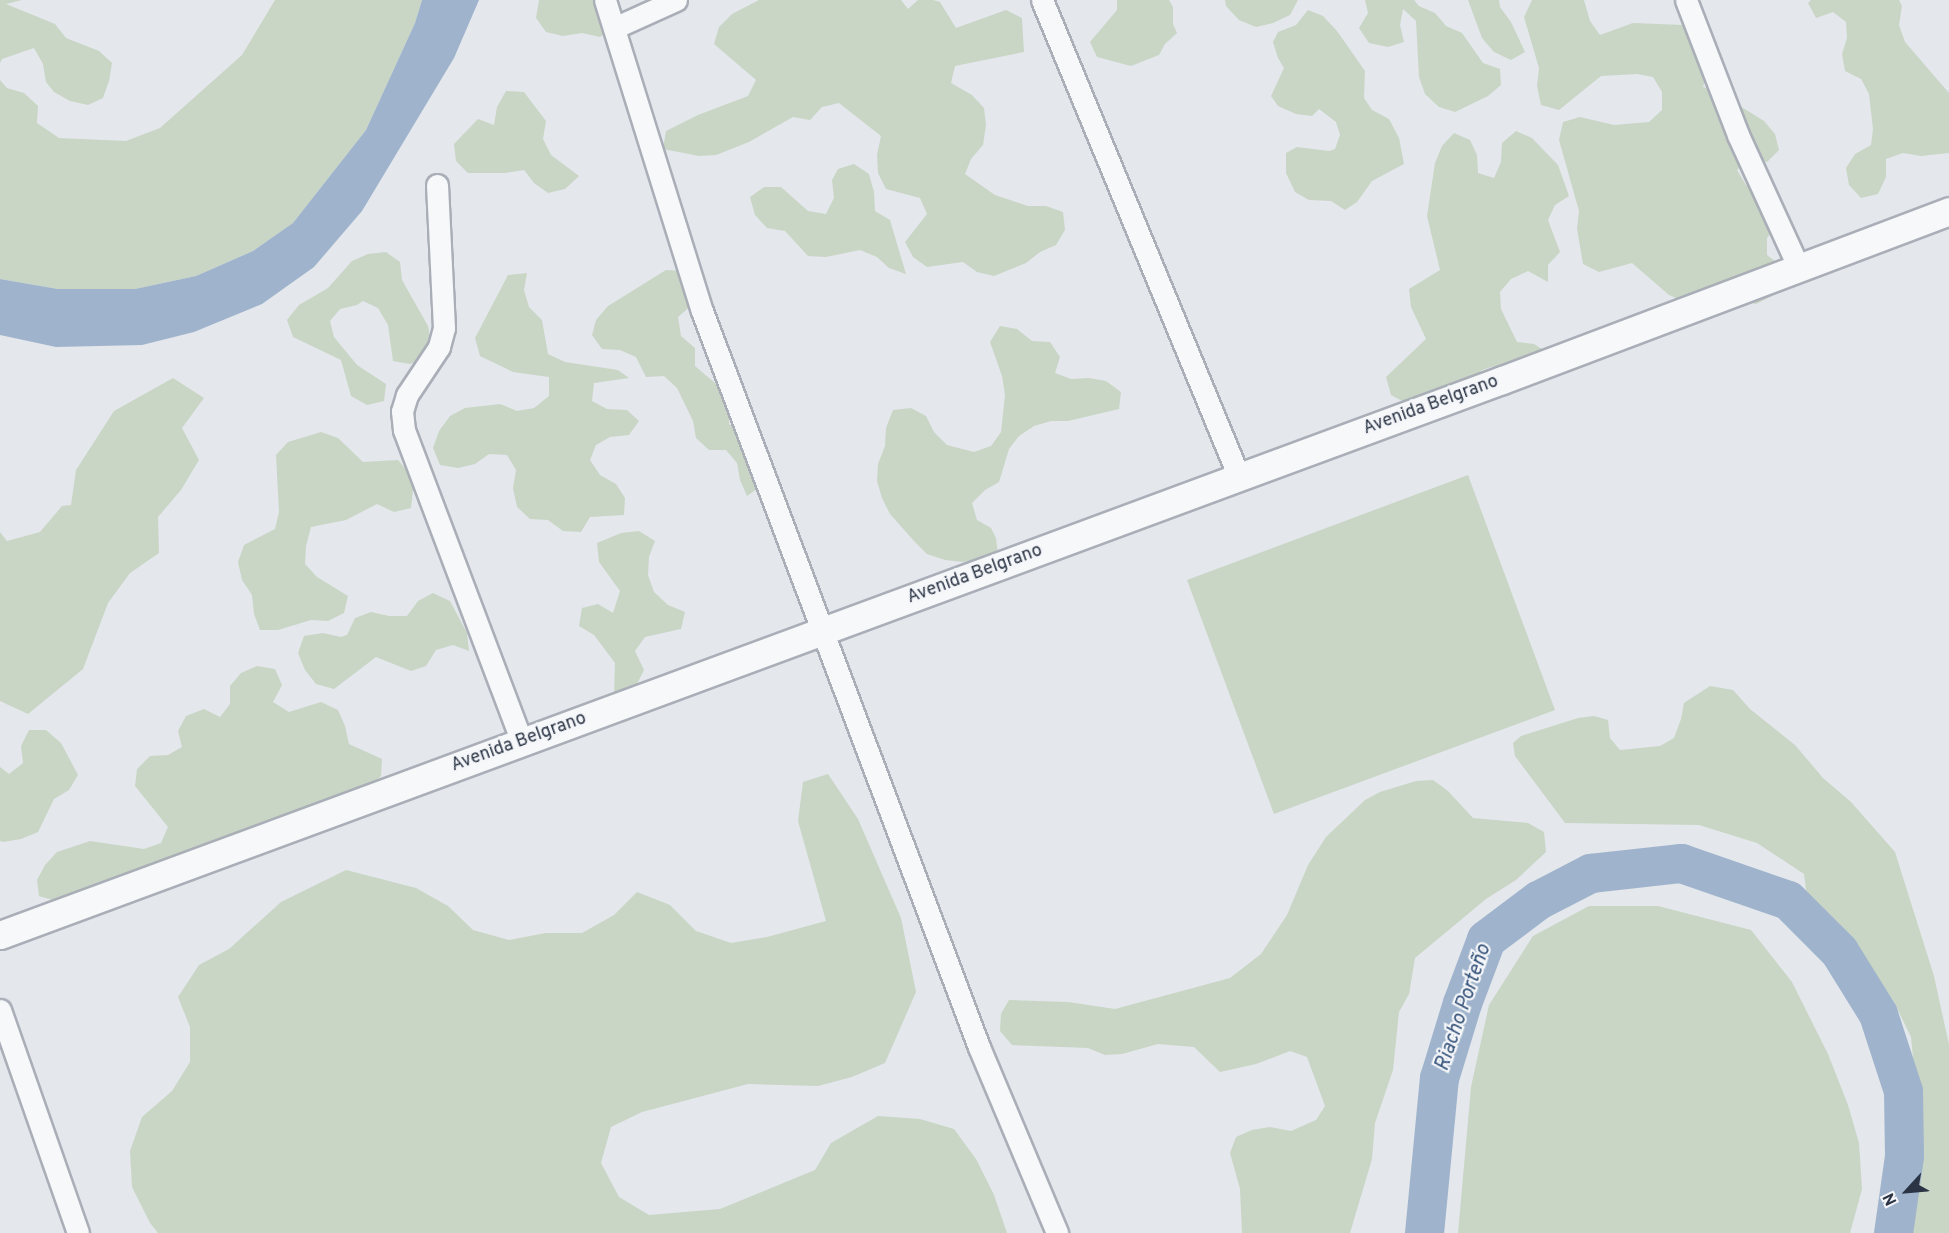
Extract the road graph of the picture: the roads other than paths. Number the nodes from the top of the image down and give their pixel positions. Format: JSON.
{"nodes":[{"id":1,"x":604,"y":0,"type":"edge"},
{"id":2,"x":676,"y":0,"type":"edge"},
{"id":3,"x":1042,"y":0,"type":"edge"},
{"id":4,"x":1686,"y":0,"type":"edge"},
{"id":5,"x":614,"y":28,"type":"junction"},
{"id":6,"x":436,"y":185,"type":"dead end"},
{"id":7,"x":1949,"y":211,"type":"edge"},
{"id":8,"x":1799,"y":268,"type":"junction"},
{"id":9,"x":1239,"y":477,"type":"junction"},
{"id":10,"x":825,"y":631,"type":"junction"},
{"id":11,"x":522,"y":742,"type":"junction"},
{"id":12,"x":0,"y":935,"type":"edge"},
{"id":13,"x":0,"y":1010,"type":"edge"},
{"id":14,"x":78,"y":1233,"type":"edge"},
{"id":15,"x":1057,"y":1233,"type":"edge"}],
"edges":[{"from":1,"to":5,"type":"street"},
{"from":2,"to":5,"type":"street"},
{"from":3,"to":9,"type":"street"},
{"from":4,"to":8,"type":"street"},
{"from":5,"to":10,"type":"street"},
{"from":6,"to":11,"type":"street"},
{"from":7,"to":8,"type":"street","name":"Avenida Belgrano"},
{"from":8,"to":9,"type":"street","name":"Avenida Belgrano"},
{"from":9,"to":10,"type":"street","name":"Avenida Belgrano"},
{"from":10,"to":11,"type":"street","name":"Avenida Belgrano"},
{"from":10,"to":15,"type":"street"},
{"from":11,"to":12,"type":"street","name":"Avenida Belgrano"},
{"from":13,"to":14,"type":"street"}]}
